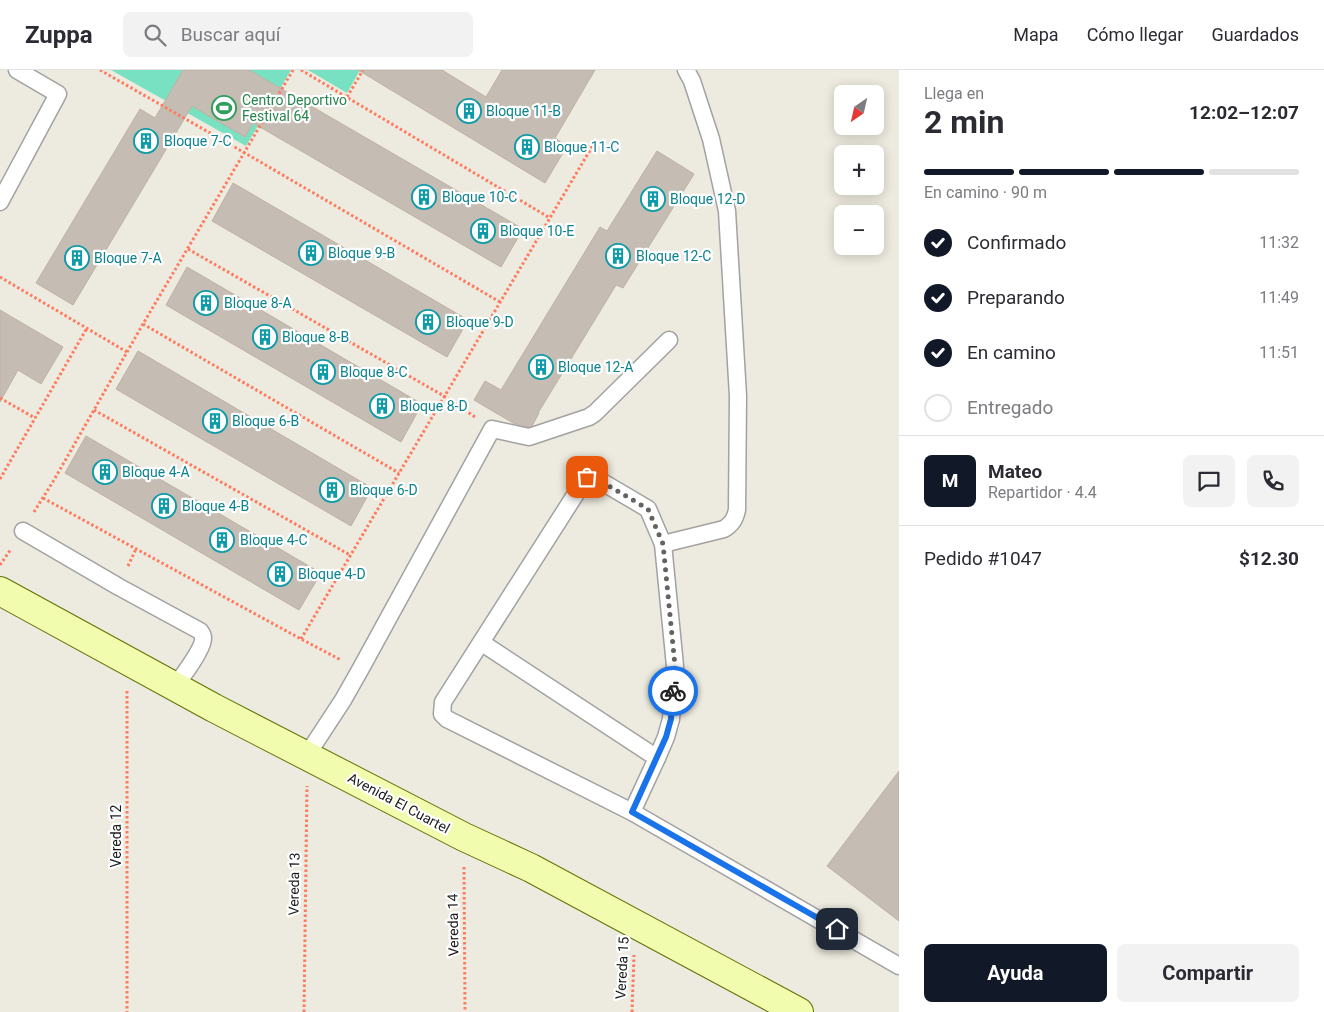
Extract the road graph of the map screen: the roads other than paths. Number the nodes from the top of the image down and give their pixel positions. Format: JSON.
{"nodes":[{"id":1,"x":17,"y":70,"type":"edge"},
{"id":2,"x":686,"y":70,"type":"edge"},
{"id":3,"x":0,"y":202,"type":"edge"},
{"id":4,"x":669,"y":340,"type":"dead end"},
{"id":5,"x":23,"y":531,"type":"road end"},
{"id":6,"x":663,"y":544,"type":"junction"},
{"id":7,"x":0,"y":591,"type":"edge"},
{"id":8,"x":482,"y":643,"type":"junction"},
{"id":9,"x":175,"y":686,"type":"junction"},
{"id":10,"x":307,"y":755,"type":"junction"},
{"id":11,"x":657,"y":758,"type":"junction"},
{"id":12,"x":632,"y":812,"type":"junction"},
{"id":13,"x":899,"y":966,"type":"edge"},
{"id":14,"x":799,"y":1012,"type":"edge"}],
"edges":[{"from":1,"to":3,"type":"lane"},
{"from":2,"to":6,"type":"lane"},
{"from":4,"to":10,"type":"lane"},
{"from":5,"to":9,"type":"lane"},
{"from":6,"to":8,"type":"lane"},
{"from":6,"to":11,"type":"lane"},
{"from":7,"to":9,"type":"main road","name":"Avenida El Cuartel"},
{"from":8,"to":11,"type":"lane"},
{"from":8,"to":12,"type":"lane"},
{"from":9,"to":10,"type":"main road","name":"Avenida El Cuartel"},
{"from":10,"to":14,"type":"main road","name":"Avenida El Cuartel"},
{"from":11,"to":12,"type":"lane"},
{"from":12,"to":13,"type":"lane"}]}
